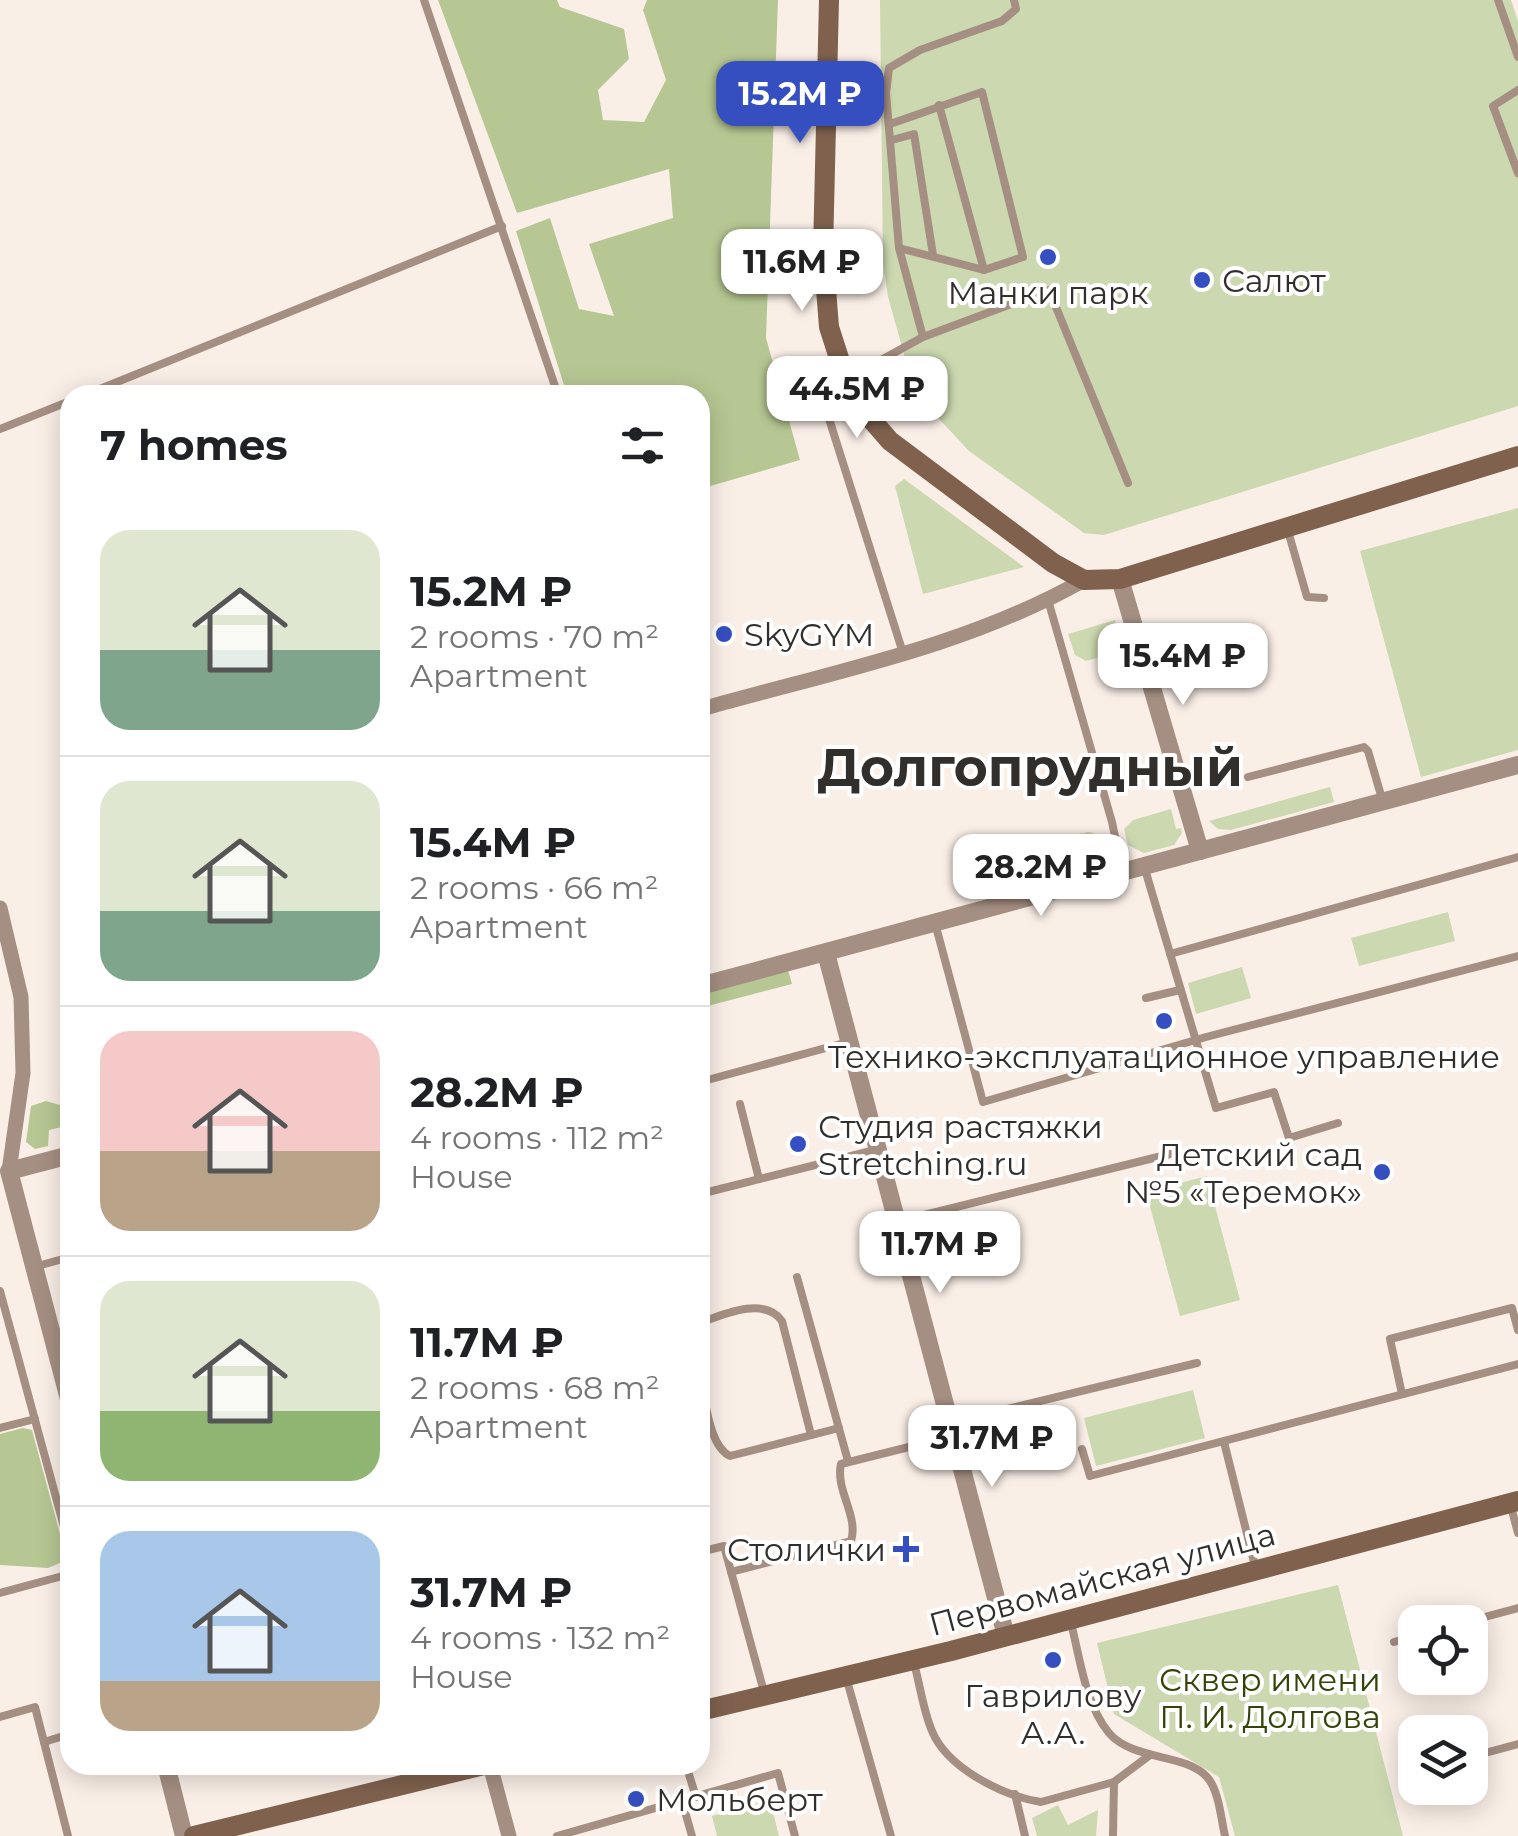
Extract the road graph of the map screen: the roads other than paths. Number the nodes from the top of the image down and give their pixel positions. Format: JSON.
{"nodes":[{"id":1,"x":424,"y":0,"type":"edge"},
{"id":2,"x":829,"y":0,"type":"edge"},
{"id":3,"x":1014,"y":0,"type":"edge"},
{"id":4,"x":1498,"y":0,"type":"edge"},
{"id":5,"x":1518,"y":56,"type":"edge"},
{"id":6,"x":1518,"y":90,"type":"edge"},
{"id":7,"x":939,"y":105,"type":"junction"},
{"id":8,"x":890,"y":124,"type":"junction"},
{"id":9,"x":892,"y":140,"type":"junction"},
{"id":10,"x":1518,"y":173,"type":"edge"},
{"id":11,"x":502,"y":226,"type":"junction"},
{"id":12,"x":899,"y":248,"type":"junction"},
{"id":13,"x":933,"y":254,"type":"junction"},
{"id":14,"x":984,"y":270,"type":"junction"},
{"id":15,"x":923,"y":337,"type":"junction"},
{"id":16,"x":843,"y":373,"type":"junction"},
{"id":17,"x":110,"y":385,"type":"edge"},
{"id":18,"x":555,"y":385,"type":"edge"},
{"id":19,"x":60,"y":405,"type":"edge"},
{"id":20,"x":0,"y":429,"type":"edge"},
{"id":21,"x":1518,"y":456,"type":"edge"},
{"id":22,"x":1128,"y":484,"type":"dead end"},
{"id":23,"x":1286,"y":526,"type":"junction"},
{"id":24,"x":1084,"y":580,"type":"junction"},
{"id":25,"x":1120,"y":580,"type":"junction"},
{"id":26,"x":1324,"y":598,"type":"dead end"},
{"id":27,"x":1048,"y":600,"type":"junction"},
{"id":28,"x":902,"y":652,"type":"junction"},
{"id":29,"x":710,"y":706,"type":"edge"},
{"id":30,"x":1518,"y":766,"type":"edge"},
{"id":31,"x":1248,"y":776,"type":"dead end"},
{"id":32,"x":1382,"y":802,"type":"junction"},
{"id":33,"x":1200,"y":851,"type":"junction"},
{"id":34,"x":1518,"y":857,"type":"edge"},
{"id":35,"x":1144,"y":866,"type":"junction"},
{"id":36,"x":1123,"y":872,"type":"junction"},
{"id":37,"x":0,"y":908,"type":"edge"},
{"id":38,"x":935,"y":923,"type":"junction"},
{"id":39,"x":826,"y":953,"type":"junction"},
{"id":40,"x":1170,"y":954,"type":"junction"},
{"id":41,"x":1518,"y":956,"type":"edge"},
{"id":42,"x":710,"y":983,"type":"edge"},
{"id":43,"x":1180,"y":990,"type":"junction"},
{"id":44,"x":1146,"y":998,"type":"dead end"},
{"id":45,"x":1195,"y":1040,"type":"junction"},
{"id":46,"x":848,"y":1042,"type":"junction"},
{"id":47,"x":710,"y":1079,"type":"edge"},
{"id":48,"x":740,"y":1104,"type":"dead end"},
{"id":49,"x":1338,"y":1123,"type":"dead end"},
{"id":50,"x":876,"y":1149,"type":"junction"},
{"id":51,"x":1178,"y":1152,"type":"dead end"},
{"id":52,"x":60,"y":1158,"type":"edge"},
{"id":53,"x":4,"y":1173,"type":"edge"},
{"id":54,"x":759,"y":1179,"type":"junction"},
{"id":55,"x":710,"y":1191,"type":"edge"},
{"id":56,"x":895,"y":1222,"type":"junction"},
{"id":57,"x":60,"y":1260,"type":"edge"},
{"id":58,"x":34,"y":1267,"type":"junction"},
{"id":59,"x":797,"y":1277,"type":"dead end"},
{"id":60,"x":0,"y":1290,"type":"edge"},
{"id":61,"x":710,"y":1320,"type":"edge"},
{"id":62,"x":4,"y":1322,"type":"edge"},
{"id":63,"x":1518,"y":1330,"type":"edge"},
{"id":64,"x":60,"y":1342,"type":"edge"},
{"id":65,"x":1197,"y":1363,"type":"dead end"},
{"id":66,"x":1518,"y":1364,"type":"edge"},
{"id":67,"x":1402,"y":1394,"type":"junction"},
{"id":68,"x":710,"y":1417,"type":"edge"},
{"id":69,"x":35,"y":1419,"type":"junction"},
{"id":70,"x":0,"y":1428,"type":"edge"},
{"id":71,"x":839,"y":1428,"type":"junction"},
{"id":72,"x":952,"y":1430,"type":"junction"},
{"id":73,"x":811,"y":1436,"type":"junction"},
{"id":74,"x":1224,"y":1442,"type":"junction"},
{"id":75,"x":1082,"y":1449,"type":"dead end"},
{"id":76,"x":848,"y":1461,"type":"junction"},
{"id":77,"x":1514,"y":1502,"type":"edge"},
{"id":78,"x":60,"y":1511,"type":"edge"},
{"id":79,"x":1518,"y":1533,"type":"edge"},
{"id":80,"x":710,"y":1550,"type":"edge"},
{"id":81,"x":1256,"y":1570,"type":"junction"},
{"id":82,"x":731,"y":1572,"type":"junction"},
{"id":83,"x":60,"y":1577,"type":"edge"},
{"id":84,"x":0,"y":1593,"type":"edge"},
{"id":85,"x":1518,"y":1608,"type":"edge"},
{"id":86,"x":1488,"y":1616,"type":"edge"},
{"id":87,"x":1070,"y":1619,"type":"junction"},
{"id":88,"x":1006,"y":1636,"type":"junction"},
{"id":89,"x":1398,"y":1641,"type":"edge"},
{"id":90,"x":1394,"y":1642,"type":"dead end"},
{"id":91,"x":913,"y":1660,"type":"junction"},
{"id":92,"x":846,"y":1676,"type":"junction"},
{"id":93,"x":765,"y":1695,"type":"junction"},
{"id":94,"x":710,"y":1709,"type":"edge"},
{"id":95,"x":0,"y":1716,"type":"edge"},
{"id":96,"x":60,"y":1737,"type":"edge"},
{"id":97,"x":44,"y":1742,"type":"junction"},
{"id":98,"x":1518,"y":1744,"type":"edge"},
{"id":99,"x":1488,"y":1752,"type":"edge"},
{"id":100,"x":1150,"y":1754,"type":"junction"},
{"id":101,"x":169,"y":1775,"type":"edge"},
{"id":102,"x":446,"y":1775,"type":"edge"},
{"id":103,"x":490,"y":1775,"type":"edge"},
{"id":104,"x":689,"y":1775,"type":"edge"},
{"id":105,"x":1114,"y":1782,"type":"junction"},
{"id":106,"x":1015,"y":1794,"type":"junction"},
{"id":107,"x":696,"y":1797,"type":"junction"},
{"id":108,"x":682,"y":1800,"type":"junction"},
{"id":109,"x":68,"y":1836,"type":"edge"},
{"id":110,"x":184,"y":1836,"type":"edge"},
{"id":111,"x":194,"y":1836,"type":"edge"},
{"id":112,"x":509,"y":1836,"type":"edge"},
{"id":113,"x":558,"y":1836,"type":"edge"},
{"id":114,"x":692,"y":1836,"type":"edge"},
{"id":115,"x":795,"y":1836,"type":"edge"},
{"id":116,"x":891,"y":1836,"type":"edge"},
{"id":117,"x":1025,"y":1836,"type":"edge"},
{"id":118,"x":1113,"y":1836,"type":"edge"},
{"id":119,"x":1225,"y":1836,"type":"edge"}],
"edges":[{"from":1,"to":11,"type":"lane"},
{"from":2,"to":16,"type":"main road"},
{"from":3,"to":8,"type":"lane"},
{"from":4,"to":5,"type":"lane"},
{"from":6,"to":10,"type":"lane"},
{"from":7,"to":8,"type":"lane"},
{"from":7,"to":14,"type":"lane"},
{"from":7,"to":14,"type":"lane"},
{"from":8,"to":9,"type":"lane"},
{"from":9,"to":12,"type":"lane"},
{"from":9,"to":13,"type":"lane"},
{"from":11,"to":17,"type":"lane"},
{"from":11,"to":18,"type":"lane"},
{"from":12,"to":13,"type":"lane"},
{"from":12,"to":15,"type":"lane"},
{"from":13,"to":14,"type":"lane"},
{"from":15,"to":16,"type":"lane"},
{"from":15,"to":22,"type":"lane"},
{"from":16,"to":24,"type":"main road"},
{"from":16,"to":28,"type":"lane"},
{"from":19,"to":20,"type":"lane"},
{"from":21,"to":23,"type":"main road"},
{"from":23,"to":25,"type":"main road"},
{"from":23,"to":26,"type":"lane"},
{"from":24,"to":25,"type":"main road"},
{"from":24,"to":27,"type":"street"},
{"from":25,"to":33,"type":"street"},
{"from":27,"to":28,"type":"street"},
{"from":27,"to":36,"type":"lane"},
{"from":28,"to":29,"type":"street"},
{"from":30,"to":32,"type":"street"},
{"from":31,"to":32,"type":"lane"},
{"from":32,"to":33,"type":"street"},
{"from":33,"to":35,"type":"street"},
{"from":34,"to":40,"type":"lane"},
{"from":35,"to":36,"type":"street"},
{"from":35,"to":40,"type":"lane"},
{"from":36,"to":38,"type":"street"},
{"from":37,"to":53,"type":"street"},
{"from":38,"to":39,"type":"street"},
{"from":38,"to":45,"type":"lane"},
{"from":39,"to":42,"type":"street"},
{"from":39,"to":46,"type":"street"},
{"from":40,"to":43,"type":"lane"},
{"from":41,"to":45,"type":"lane"},
{"from":43,"to":44,"type":"lane"},
{"from":43,"to":45,"type":"lane"},
{"from":45,"to":49,"type":"lane"},
{"from":46,"to":47,"type":"lane"},
{"from":46,"to":50,"type":"street"},
{"from":48,"to":54,"type":"lane"},
{"from":50,"to":54,"type":"lane"},
{"from":50,"to":56,"type":"street"},
{"from":51,"to":56,"type":"lane"},
{"from":52,"to":53,"type":"street"},
{"from":53,"to":58,"type":"street"},
{"from":54,"to":55,"type":"lane"},
{"from":56,"to":72,"type":"street"},
{"from":57,"to":58,"type":"lane"},
{"from":58,"to":64,"type":"street"},
{"from":59,"to":71,"type":"lane"},
{"from":60,"to":62,"type":"lane"},
{"from":61,"to":73,"type":"lane"},
{"from":62,"to":69,"type":"lane"},
{"from":63,"to":67,"type":"lane"},
{"from":65,"to":72,"type":"lane"},
{"from":66,"to":67,"type":"lane"},
{"from":67,"to":74,"type":"lane"},
{"from":68,"to":73,"type":"lane"},
{"from":69,"to":70,"type":"lane"},
{"from":69,"to":78,"type":"lane"},
{"from":71,"to":73,"type":"lane"},
{"from":71,"to":76,"type":"lane"},
{"from":72,"to":76,"type":"lane"},
{"from":72,"to":88,"type":"street"},
{"from":74,"to":75,"type":"lane"},
{"from":74,"to":81,"type":"lane"},
{"from":76,"to":82,"type":"lane"},
{"from":77,"to":79,"type":"lane"},
{"from":77,"to":81,"type":"main road","name":"Первомайская улица"},
{"from":80,"to":82,"type":"lane"},
{"from":81,"to":87,"type":"main road","name":"Первомайская улица"},
{"from":82,"to":93,"type":"lane"},
{"from":83,"to":84,"type":"lane"},
{"from":85,"to":86,"type":"lane"},
{"from":87,"to":88,"type":"main road","name":"Первомайская улица"},
{"from":87,"to":100,"type":"lane"},
{"from":88,"to":91,"type":"main road","name":"Первомайская улица"},
{"from":89,"to":90,"type":"lane"},
{"from":91,"to":92,"type":"main road","name":"Первомайская улица"},
{"from":91,"to":106,"type":"lane"},
{"from":92,"to":93,"type":"main road","name":"Первомайская улица"},
{"from":92,"to":116,"type":"lane"},
{"from":93,"to":94,"type":"main road","name":"Первомайская улица"},
{"from":95,"to":97,"type":"lane"},
{"from":96,"to":97,"type":"lane"},
{"from":97,"to":109,"type":"lane"},
{"from":98,"to":99,"type":"lane"},
{"from":100,"to":105,"type":"lane"},
{"from":100,"to":119,"type":"lane"},
{"from":101,"to":110,"type":"street"},
{"from":102,"to":111,"type":"main road"},
{"from":103,"to":112,"type":"street"},
{"from":104,"to":107,"type":"lane"},
{"from":105,"to":106,"type":"lane"},
{"from":105,"to":118,"type":"lane"},
{"from":106,"to":117,"type":"lane"},
{"from":107,"to":108,"type":"lane"},
{"from":107,"to":115,"type":"lane"},
{"from":108,"to":113,"type":"lane"},
{"from":108,"to":114,"type":"lane"}]}
